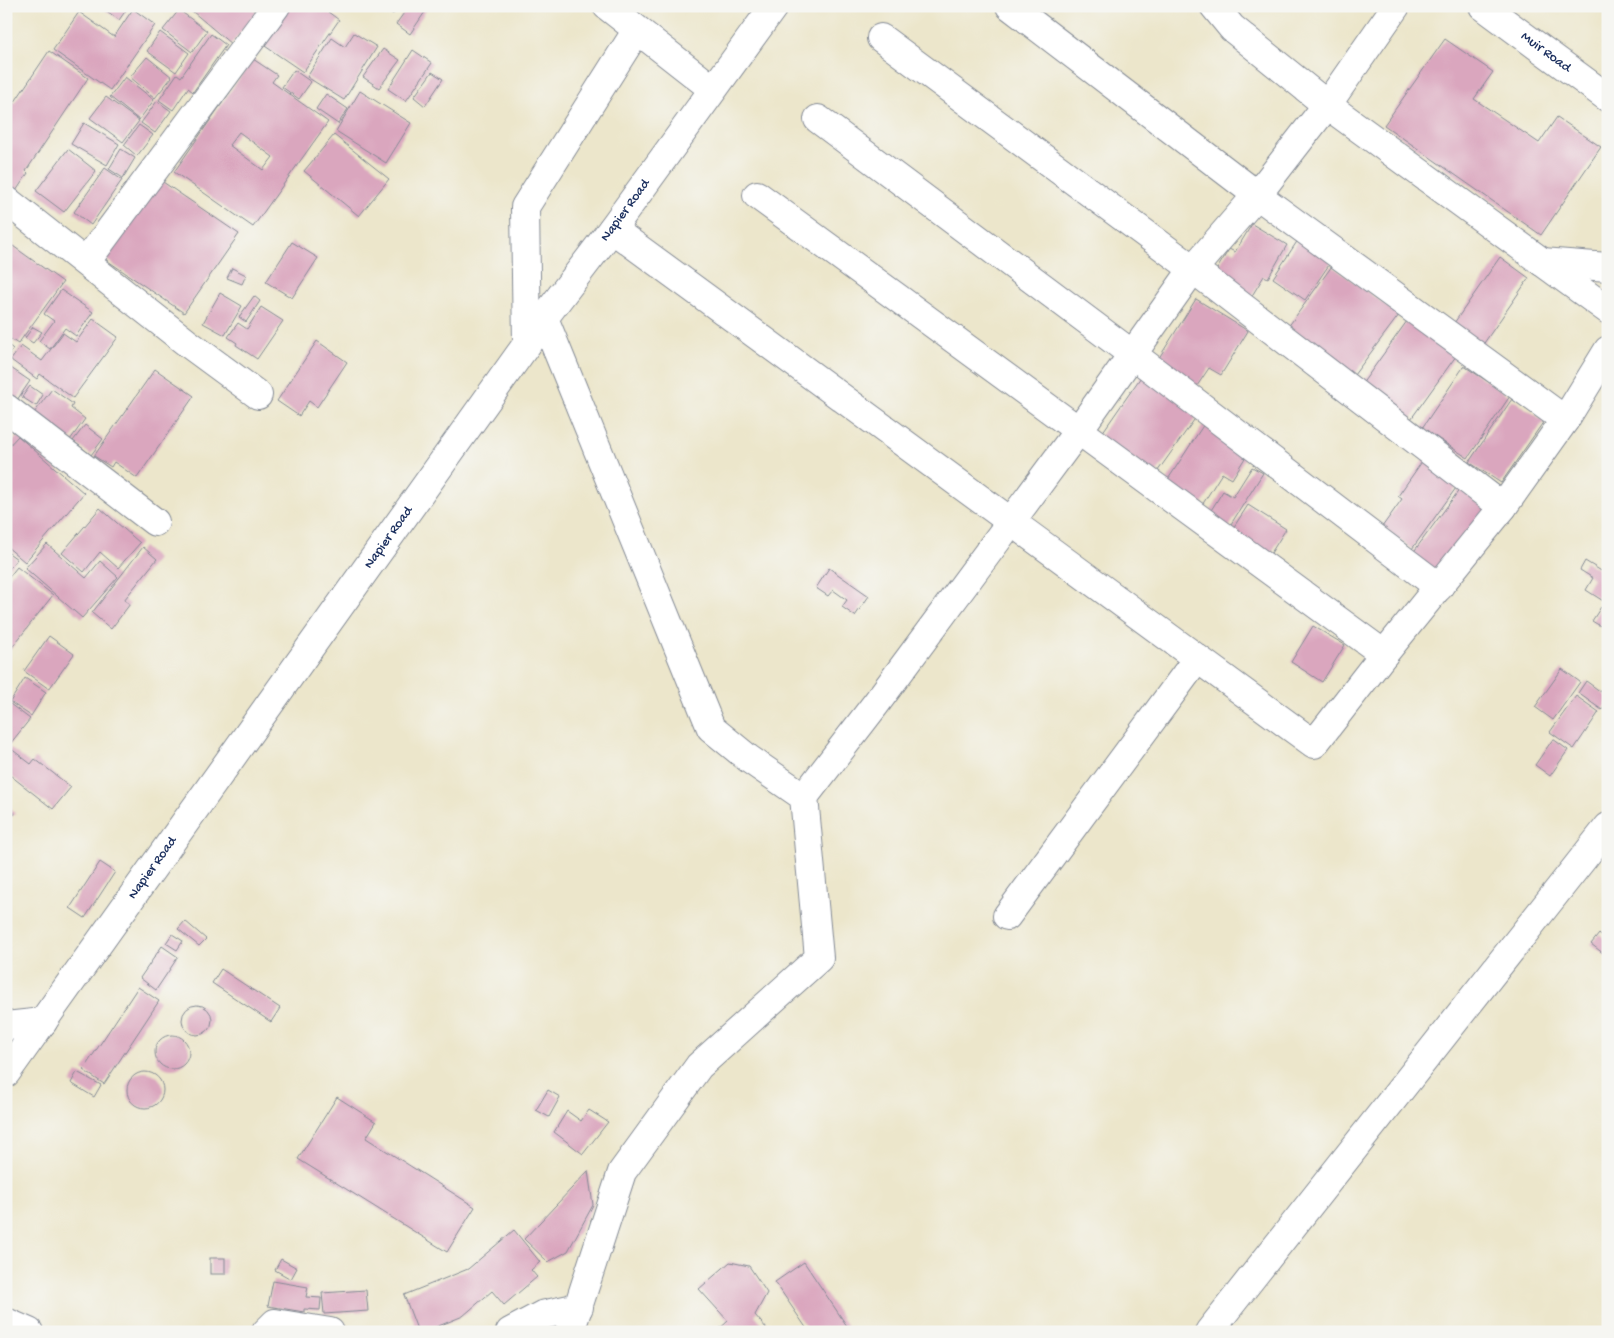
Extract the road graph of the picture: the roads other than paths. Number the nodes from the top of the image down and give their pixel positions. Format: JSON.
{"nodes":[{"id":1,"x":276,"y":6,"type":"edge"},
{"id":2,"x":607,"y":6,"type":"edge"},
{"id":3,"x":774,"y":6,"type":"edge"},
{"id":4,"x":1010,"y":6,"type":"edge"},
{"id":5,"x":1214,"y":6,"type":"edge"},
{"id":6,"x":1396,"y":6,"type":"edge"},
{"id":7,"x":1483,"y":6,"type":"edge"},
{"id":8,"x":637,"y":30,"type":"junction"},
{"id":9,"x":881,"y":38,"type":"dead end"},
{"id":10,"x":713,"y":89,"type":"junction"},
{"id":11,"x":1608,"y":98,"type":"edge"},
{"id":12,"x":1327,"y":105,"type":"junction"},
{"id":13,"x":818,"y":119,"type":"dead end"},
{"id":14,"x":757,"y":195,"type":"dead end"},
{"id":15,"x":1257,"y":196,"type":"junction"},
{"id":16,"x":6,"y":200,"type":"edge"},
{"id":17,"x":612,"y":229,"type":"junction"},
{"id":18,"x":86,"y":262,"type":"junction"},
{"id":19,"x":1542,"y":262,"type":"junction"},
{"id":20,"x":1608,"y":267,"type":"edge"},
{"id":21,"x":1193,"y":269,"type":"junction"},
{"id":22,"x":1608,"y":310,"type":"edge"},
{"id":23,"x":544,"y":318,"type":"junction"},
{"id":24,"x":527,"y":344,"type":"junction"},
{"id":25,"x":1608,"y":350,"type":"edge"},
{"id":26,"x":1132,"y":354,"type":"junction"},
{"id":27,"x":258,"y":395,"type":"dead end"},
{"id":28,"x":6,"y":408,"type":"edge"},
{"id":29,"x":1565,"y":420,"type":"junction"},
{"id":30,"x":1078,"y":431,"type":"junction"},
{"id":31,"x":1502,"y":507,"type":"junction"},
{"id":32,"x":1011,"y":520,"type":"junction"},
{"id":33,"x":155,"y":522,"type":"dead end"},
{"id":34,"x":1439,"y":587,"type":"junction"},
{"id":35,"x":1384,"y":654,"type":"junction"},
{"id":36,"x":1197,"y":659,"type":"junction"},
{"id":37,"x":804,"y":797,"type":"junction"},
{"id":38,"x":1608,"y":827,"type":"edge"},
{"id":39,"x":1007,"y":916,"type":"dead end"},
{"id":40,"x":43,"y":1022,"type":"junction"},
{"id":41,"x":6,"y":1026,"type":"edge"},
{"id":42,"x":6,"y":1074,"type":"edge"},
{"id":43,"x":574,"y":1320,"type":"edge"},
{"id":44,"x":6,"y":1322,"type":"edge"},
{"id":45,"x":29,"y":1332,"type":"edge"},
{"id":46,"x":266,"y":1332,"type":"edge"},
{"id":47,"x":330,"y":1332,"type":"edge"},
{"id":48,"x":510,"y":1332,"type":"edge"},
{"id":49,"x":1210,"y":1332,"type":"edge"}],
"edges":[{"from":1,"to":18,"type":"street"},
{"from":2,"to":8,"type":"street"},
{"from":3,"to":10,"type":"street","name":"Napier Road"},
{"from":4,"to":15,"type":"street"},
{"from":5,"to":12,"type":"street"},
{"from":6,"to":12,"type":"street"},
{"from":7,"to":11,"type":"street","name":"Muir Road"},
{"from":8,"to":10,"type":"street"},
{"from":8,"to":24,"type":"street"},
{"from":9,"to":21,"type":"street"},
{"from":10,"to":17,"type":"street","name":"Napier Road"},
{"from":12,"to":15,"type":"street"},
{"from":12,"to":19,"type":"street"},
{"from":13,"to":26,"type":"street"},
{"from":14,"to":30,"type":"street"},
{"from":15,"to":21,"type":"street"},
{"from":15,"to":29,"type":"street"},
{"from":16,"to":18,"type":"street"},
{"from":17,"to":23,"type":"street","name":"Napier Road"},
{"from":17,"to":32,"type":"street"},
{"from":18,"to":27,"type":"street"},
{"from":19,"to":20,"type":"street"},
{"from":19,"to":22,"type":"street"},
{"from":21,"to":26,"type":"street"},
{"from":21,"to":31,"type":"street"},
{"from":23,"to":24,"type":"street","name":"Napier Road"},
{"from":23,"to":37,"type":"street"},
{"from":24,"to":40,"type":"street","name":"Napier Road"},
{"from":25,"to":29,"type":"street"},
{"from":26,"to":30,"type":"street"},
{"from":26,"to":34,"type":"street"},
{"from":28,"to":33,"type":"street"},
{"from":29,"to":31,"type":"street"},
{"from":30,"to":32,"type":"street"},
{"from":30,"to":35,"type":"street"},
{"from":31,"to":34,"type":"street"},
{"from":32,"to":36,"type":"street"},
{"from":32,"to":37,"type":"street"},
{"from":34,"to":35,"type":"street"},
{"from":35,"to":36,"type":"street"},
{"from":36,"to":39,"type":"street"},
{"from":37,"to":43,"type":"street"},
{"from":38,"to":49,"type":"street"},
{"from":40,"to":41,"type":"street"},
{"from":40,"to":42,"type":"street","name":"Napier Road"},
{"from":43,"to":48,"type":"street"},
{"from":44,"to":45,"type":"street"},
{"from":46,"to":47,"type":"street"}]}
